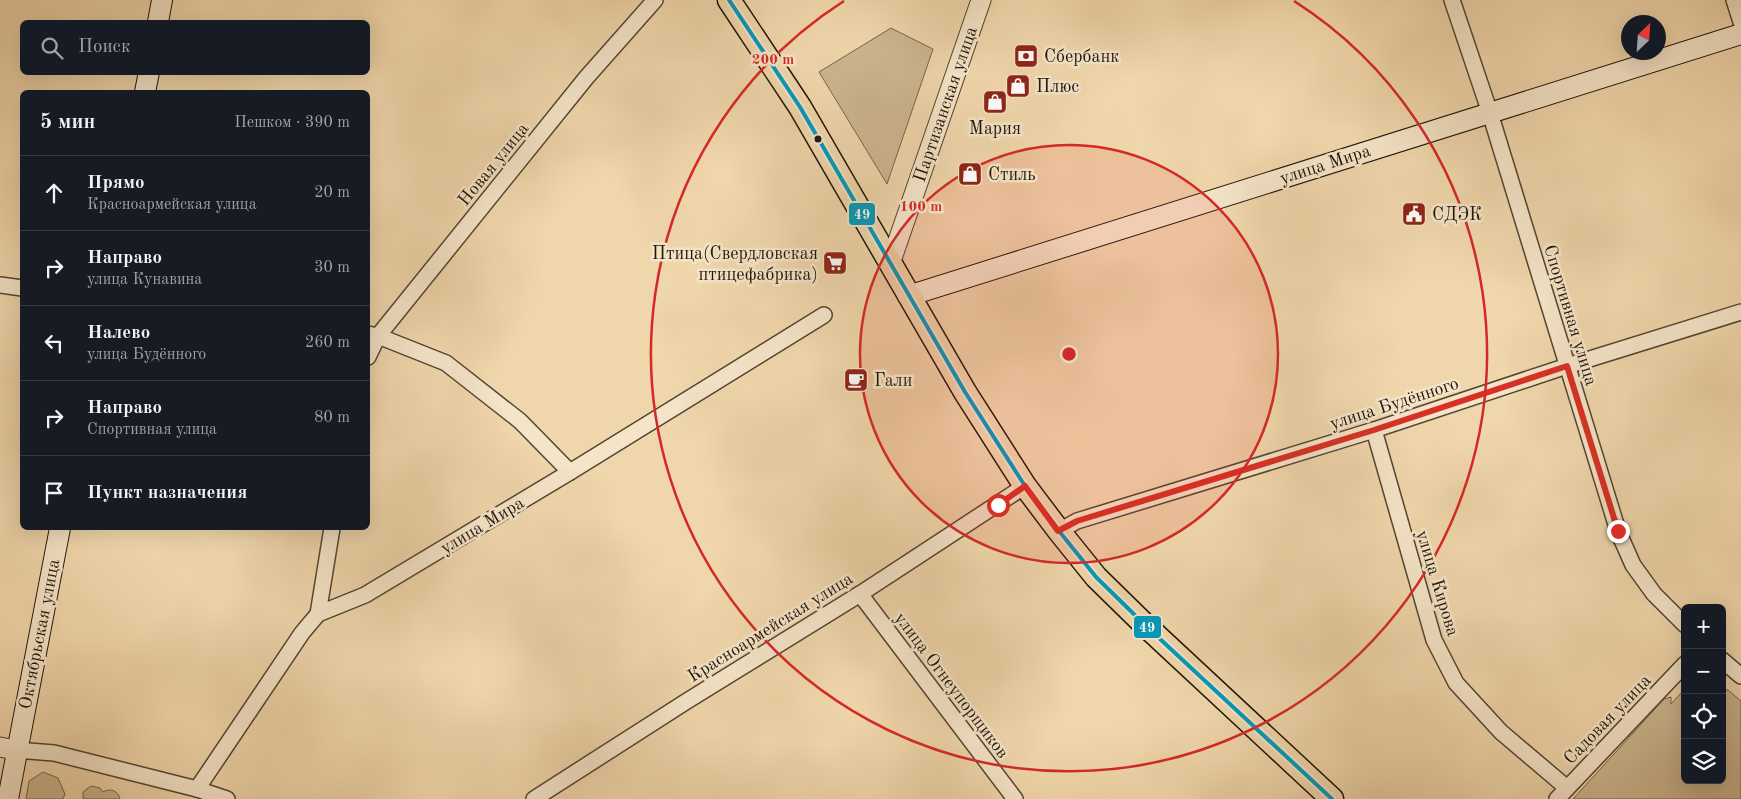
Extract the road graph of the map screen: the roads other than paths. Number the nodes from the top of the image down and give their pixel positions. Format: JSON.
{"nodes":[{"id":1,"x":162,"y":0,"type":"edge"},
{"id":2,"x":655,"y":0,"type":"edge"},
{"id":3,"x":729,"y":0,"type":"edge"},
{"id":4,"x":981,"y":0,"type":"edge"},
{"id":5,"x":1452,"y":0,"type":"edge"},
{"id":6,"x":1734,"y":0,"type":"edge"},
{"id":7,"x":158,"y":20,"type":"edge"},
{"id":8,"x":1741,"y":22,"type":"edge"},
{"id":9,"x":1741,"y":34,"type":"edge"},
{"id":10,"x":148,"y":75,"type":"edge"},
{"id":11,"x":145,"y":90,"type":"edge"},
{"id":12,"x":1490,"y":113,"type":"junction"},
{"id":13,"x":890,"y":264,"type":"junction"},
{"id":14,"x":0,"y":285,"type":"edge"},
{"id":15,"x":20,"y":288,"type":"edge"},
{"id":16,"x":908,"y":296,"type":"junction"},
{"id":17,"x":1741,"y":312,"type":"edge"},
{"id":18,"x":824,"y":315,"type":"dead end"},
{"id":19,"x":373,"y":335,"type":"edge"},
{"id":20,"x":370,"y":348,"type":"edge"},
{"id":21,"x":1567,"y":366,"type":"junction"},
{"id":22,"x":1374,"y":430,"type":"junction"},
{"id":23,"x":570,"y":472,"type":"junction"},
{"id":24,"x":1025,"y":486,"type":"junction"},
{"id":25,"x":60,"y":530,"type":"edge"},
{"id":26,"x":332,"y":530,"type":"edge"},
{"id":27,"x":1058,"y":531,"type":"junction"},
{"id":28,"x":860,"y":594,"type":"junction"},
{"id":29,"x":318,"y":614,"type":"junction"},
{"id":30,"x":1681,"y":621,"type":"edge"},
{"id":31,"x":1726,"y":663,"type":"edge"},
{"id":32,"x":1681,"y":668,"type":"edge"},
{"id":33,"x":1741,"y":676,"type":"edge"},
{"id":34,"x":8,"y":748,"type":"edge"},
{"id":35,"x":1567,"y":788,"type":"junction"},
{"id":36,"x":197,"y":789,"type":"junction"},
{"id":37,"x":8,"y":799,"type":"edge"},
{"id":38,"x":227,"y":799,"type":"edge"},
{"id":39,"x":534,"y":799,"type":"edge"},
{"id":40,"x":1015,"y":799,"type":"edge"},
{"id":41,"x":1332,"y":799,"type":"edge"},
{"id":42,"x":1557,"y":799,"type":"edge"}],
"edges":[{"from":1,"to":7,"type":"main road"},
{"from":2,"to":19,"type":"street","name":"Новая улица"},
{"from":3,"to":13,"type":"main road"},
{"from":4,"to":13,"type":"street","name":"Партизанская улица"},
{"from":5,"to":12,"type":"street","name":"Спортивная улица"},
{"from":6,"to":8,"type":"street"},
{"from":9,"to":12,"type":"main road","name":"улица Мира"},
{"from":10,"to":11,"type":"main road"},
{"from":12,"to":16,"type":"main road","name":"улица Мира"},
{"from":12,"to":21,"type":"street","name":"Спортивная улица"},
{"from":13,"to":16,"type":"main road"},
{"from":14,"to":15,"type":"street"},
{"from":16,"to":24,"type":"main road"},
{"from":17,"to":21,"type":"street","name":"улица Будённого"},
{"from":18,"to":23,"type":"street","name":"улица Мира"},
{"from":19,"to":20,"type":"street","name":"Новая улица"},
{"from":19,"to":23,"type":"street"},
{"from":21,"to":22,"type":"street","name":"улица Будённого"},
{"from":21,"to":30,"type":"street","name":"Спортивная улица"},
{"from":22,"to":27,"type":"street","name":"улица Будённого"},
{"from":22,"to":35,"type":"street","name":"улица Кирова"},
{"from":23,"to":29,"type":"street","name":"улица Мира"},
{"from":24,"to":27,"type":"main road"},
{"from":24,"to":28,"type":"street","name":"Красноармейская улица"},
{"from":25,"to":34,"type":"main road","name":"Октябрьская улица"},
{"from":26,"to":29,"type":"street"},
{"from":27,"to":41,"type":"main road"},
{"from":28,"to":39,"type":"street","name":"Красноармейская улица"},
{"from":28,"to":40,"type":"street","name":"улица Огнеупорщиков"},
{"from":29,"to":36,"type":"street","name":"улица Мира"},
{"from":31,"to":33,"type":"street"},
{"from":32,"to":35,"type":"street","name":"Садовая улица"},
{"from":34,"to":36,"type":"street"},
{"from":34,"to":37,"type":"main road","name":"Октябрьская улица"},
{"from":35,"to":42,"type":"street","name":"Садовая улица"},
{"from":36,"to":38,"type":"street"}]}
